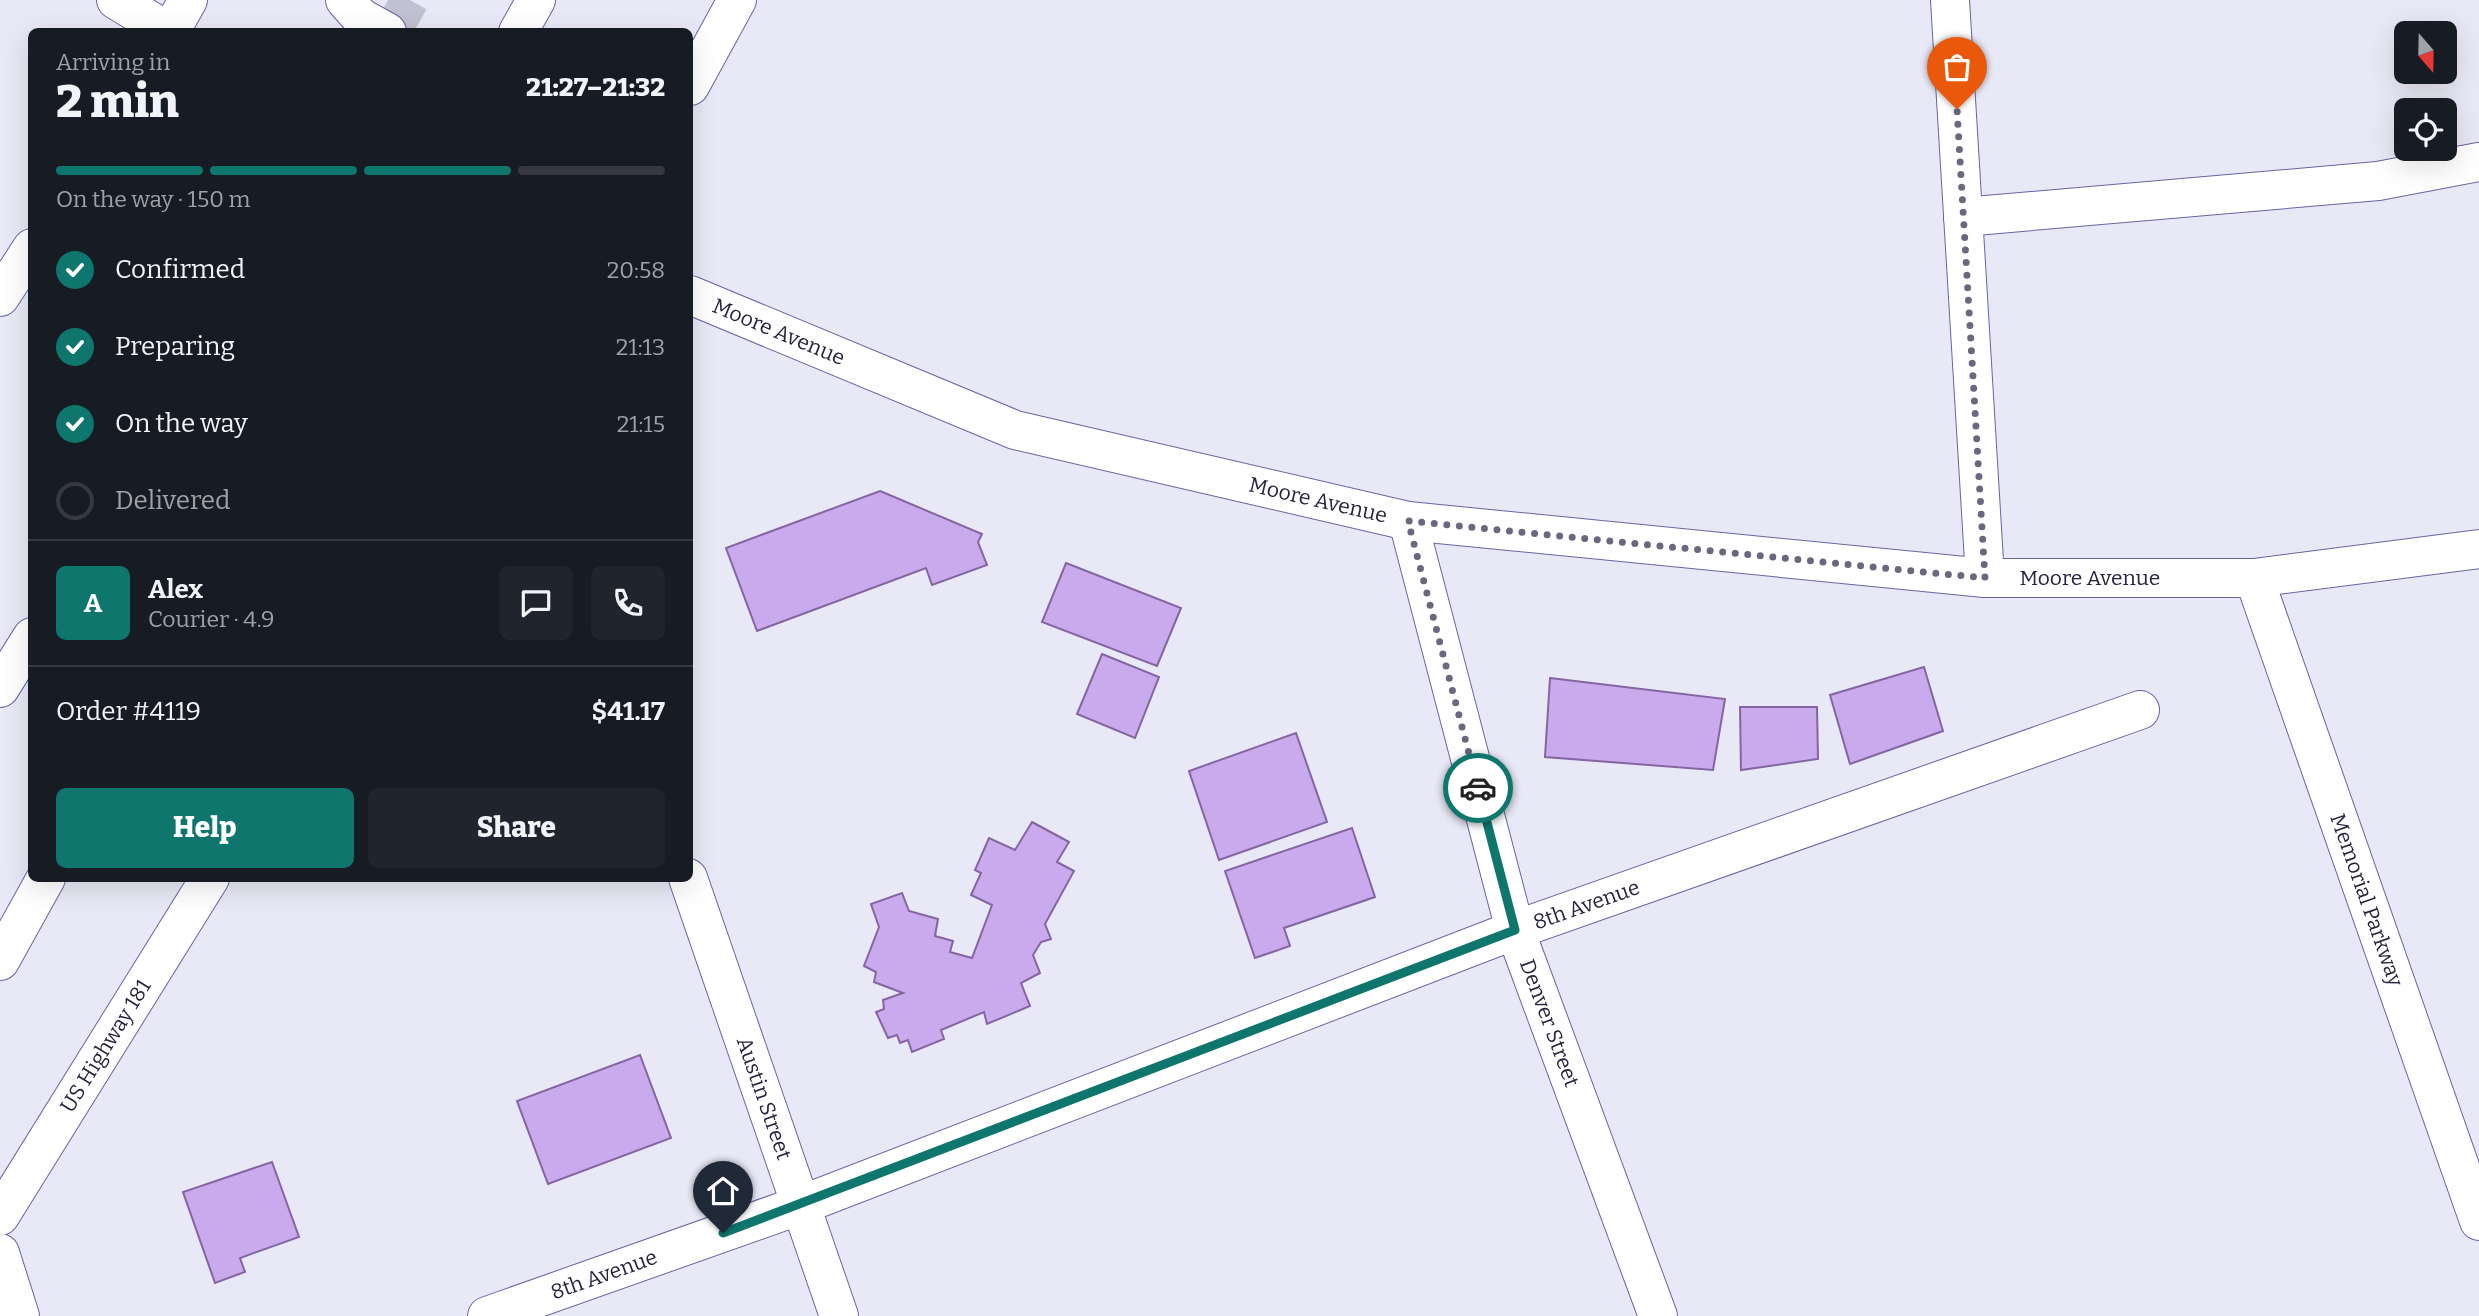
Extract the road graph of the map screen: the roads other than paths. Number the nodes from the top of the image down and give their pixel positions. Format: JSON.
{"nodes":[{"id":1,"x":116,"y":0,"type":"edge"},
{"id":2,"x":188,"y":0,"type":"edge"},
{"id":3,"x":345,"y":0,"type":"edge"},
{"id":4,"x":536,"y":0,"type":"edge"},
{"id":5,"x":737,"y":0,"type":"edge"},
{"id":6,"x":1950,"y":0,"type":"edge"},
{"id":7,"x":163,"y":28,"type":"edge"},
{"id":8,"x":172,"y":28,"type":"edge"},
{"id":9,"x":380,"y":28,"type":"edge"},
{"id":10,"x":520,"y":28,"type":"edge"},
{"id":11,"x":693,"y":81,"type":"edge"},
{"id":12,"x":2479,"y":162,"type":"edge"},
{"id":13,"x":1963,"y":217,"type":"junction"},
{"id":14,"x":28,"y":254,"type":"edge"},
{"id":15,"x":0,"y":297,"type":"edge"},
{"id":16,"x":693,"y":297,"type":"edge"},
{"id":17,"x":1408,"y":521,"type":"junction"},
{"id":18,"x":2479,"y":549,"type":"edge"},
{"id":19,"x":1985,"y":578,"type":"junction"},
{"id":20,"x":2254,"y":578,"type":"junction"},
{"id":21,"x":28,"y":632,"type":"edge"},
{"id":22,"x":28,"y":643,"type":"edge"},
{"id":23,"x":0,"y":673,"type":"edge"},
{"id":24,"x":0,"y":688,"type":"edge"},
{"id":25,"x":2140,"y":710,"type":"dead end"},
{"id":26,"x":34,"y":882,"type":"edge"},
{"id":27,"x":44,"y":882,"type":"edge"},
{"id":28,"x":208,"y":882,"type":"edge"},
{"id":29,"x":689,"y":882,"type":"edge"},
{"id":30,"x":1515,"y":930,"type":"junction"},
{"id":31,"x":0,"y":938,"type":"edge"},
{"id":32,"x":0,"y":961,"type":"edge"},
{"id":33,"x":801,"y":1205,"type":"junction"},
{"id":34,"x":0,"y":1216,"type":"edge"},
{"id":35,"x":2479,"y":1221,"type":"edge"},
{"id":36,"x":0,"y":1253,"type":"edge"},
{"id":37,"x":20,"y":1316,"type":"edge"},
{"id":38,"x":487,"y":1316,"type":"edge"},
{"id":39,"x":839,"y":1316,"type":"edge"},
{"id":40,"x":1658,"y":1316,"type":"edge"}],
"edges":[{"from":1,"to":7,"type":"main road"},
{"from":2,"to":8,"type":"main road"},
{"from":3,"to":9,"type":"main road"},
{"from":4,"to":10,"type":"main road"},
{"from":5,"to":11,"type":"main road"},
{"from":6,"to":13,"type":"main road"},
{"from":12,"to":13,"type":"main road"},
{"from":13,"to":19,"type":"main road"},
{"from":14,"to":15,"type":"main road"},
{"from":16,"to":17,"type":"main road","name":"Moore Avenue"},
{"from":17,"to":19,"type":"main road","name":"Moore Avenue"},
{"from":17,"to":30,"type":"main road","name":"Denver Street"},
{"from":18,"to":20,"type":"main road","name":"Moore Avenue"},
{"from":19,"to":20,"type":"main road","name":"Moore Avenue"},
{"from":20,"to":35,"type":"main road","name":"Memorial Parkway"},
{"from":21,"to":23,"type":"main road"},
{"from":22,"to":24,"type":"main road"},
{"from":25,"to":30,"type":"main road","name":"8th Avenue"},
{"from":26,"to":31,"type":"main road"},
{"from":27,"to":32,"type":"main road"},
{"from":28,"to":34,"type":"main road","name":"US Highway 181"},
{"from":29,"to":33,"type":"main road","name":"Austin Street"},
{"from":30,"to":33,"type":"main road","name":"8th Avenue"},
{"from":30,"to":40,"type":"main road","name":"Denver Street"},
{"from":33,"to":38,"type":"main road","name":"8th Avenue"},
{"from":33,"to":39,"type":"main road","name":"Austin Street"},
{"from":36,"to":37,"type":"main road"}]}
